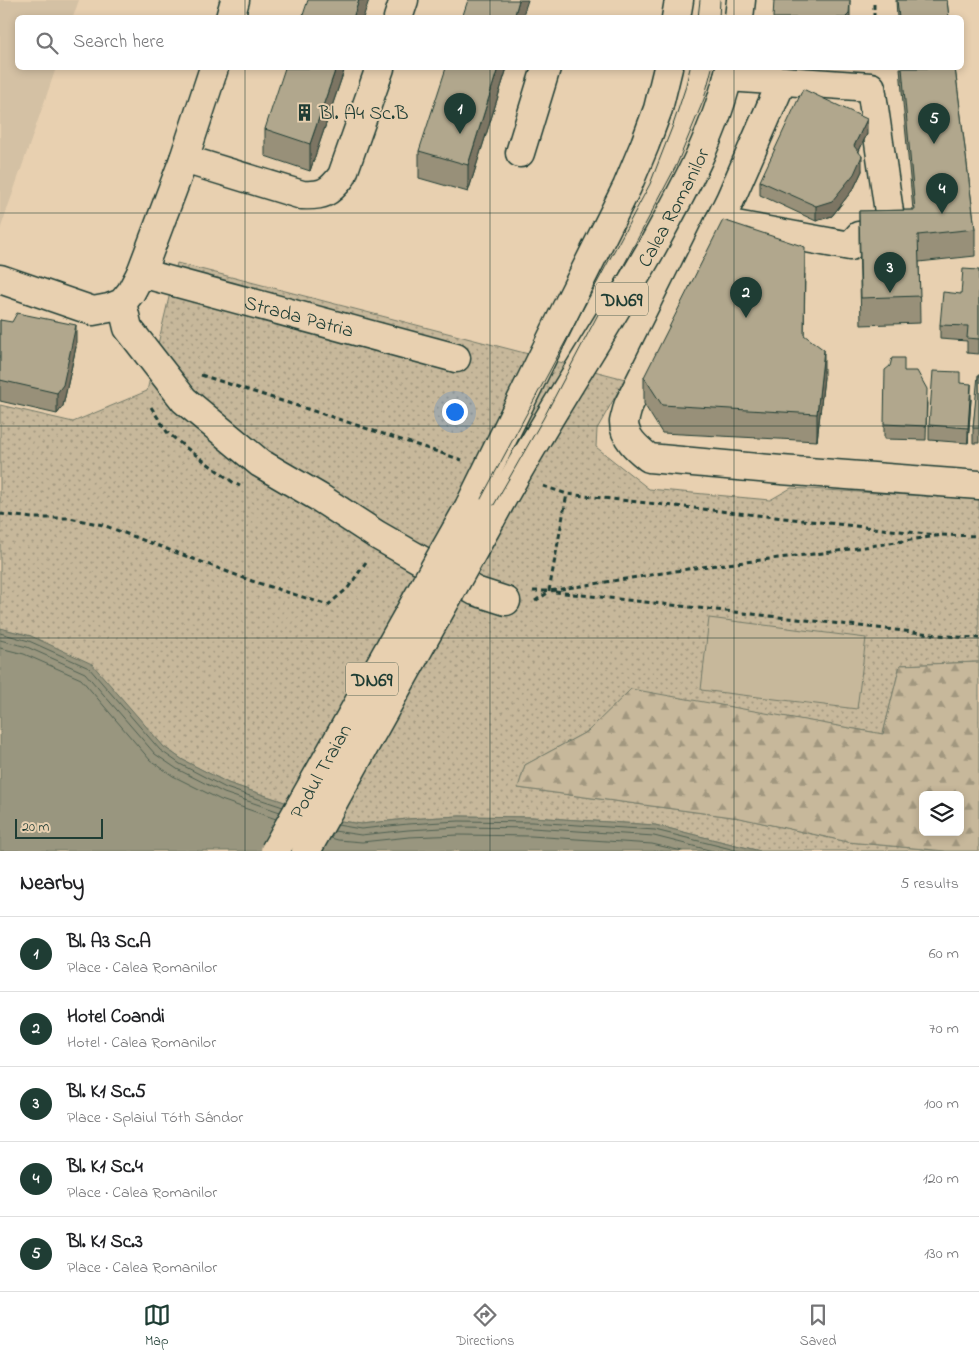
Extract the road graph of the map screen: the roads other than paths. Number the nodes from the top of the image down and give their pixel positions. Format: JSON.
{"nodes":[{"id":1,"x":235,"y":0,"type":"edge"},
{"id":2,"x":404,"y":0,"type":"edge"},
{"id":3,"x":679,"y":0,"type":"edge"},
{"id":4,"x":741,"y":0,"type":"edge"},
{"id":5,"x":231,"y":15,"type":"edge"},
{"id":6,"x":399,"y":15,"type":"edge"},
{"id":7,"x":676,"y":15,"type":"edge"},
{"id":8,"x":739,"y":15,"type":"edge"},
{"id":9,"x":213,"y":70,"type":"edge"},
{"id":10,"x":379,"y":70,"type":"edge"},
{"id":11,"x":545,"y":70,"type":"edge"},
{"id":12,"x":668,"y":70,"type":"edge"},
{"id":13,"x":729,"y":72,"type":"edge"},
{"id":14,"x":782,"y":81,"type":"junction"},
{"id":15,"x":520,"y":153,"type":"dead end"},
{"id":16,"x":184,"y":158,"type":"junction"},
{"id":17,"x":719,"y":222,"type":"junction"},
{"id":18,"x":141,"y":273,"type":"junction"},
{"id":19,"x":0,"y":279,"type":"edge"},
{"id":20,"x":122,"y":303,"type":"junction"},
{"id":21,"x":456,"y":358,"type":"dead end"},
{"id":22,"x":501,"y":472,"type":"junction"},
{"id":23,"x":979,"y":485,"type":"edge"},
{"id":24,"x":480,"y":513,"type":"junction"},
{"id":25,"x":517,"y":603,"type":"road end"},
{"id":26,"x":275,"y":851,"type":"edge"},
{"id":27,"x":306,"y":851,"type":"edge"}],
"edges":[{"from":1,"to":5,"type":"main road"},
{"from":2,"to":6,"type":"main road"},
{"from":3,"to":7,"type":"main road"},
{"from":4,"to":8,"type":"main road"},
{"from":9,"to":16,"type":"main road"},
{"from":10,"to":16,"type":"main road"},
{"from":11,"to":15,"type":"main road"},
{"from":12,"to":22,"type":"main road","name":"Calea Romanilor","number":"DN69"},
{"from":13,"to":14,"type":"main road"},
{"from":13,"to":22,"type":"main road","name":"Calea Romanilor","number":"DN69"},
{"from":14,"to":17,"type":"main road"},
{"from":14,"to":17,"type":"main road"},
{"from":16,"to":18,"type":"main road"},
{"from":17,"to":23,"type":"main road"},
{"from":18,"to":20,"type":"main road"},
{"from":18,"to":21,"type":"main road","name":"Strada Patria"},
{"from":19,"to":20,"type":"main road"},
{"from":20,"to":25,"type":"main road"},
{"from":22,"to":24,"type":"main road","name":"Calea Romanilor","number":"DN69"},
{"from":24,"to":26,"type":"main road","name":"Podul Traian","number":"DN69","bridge":true},
{"from":24,"to":27,"type":"main road","name":"Podul Traian","number":"DN69","bridge":true}]}
